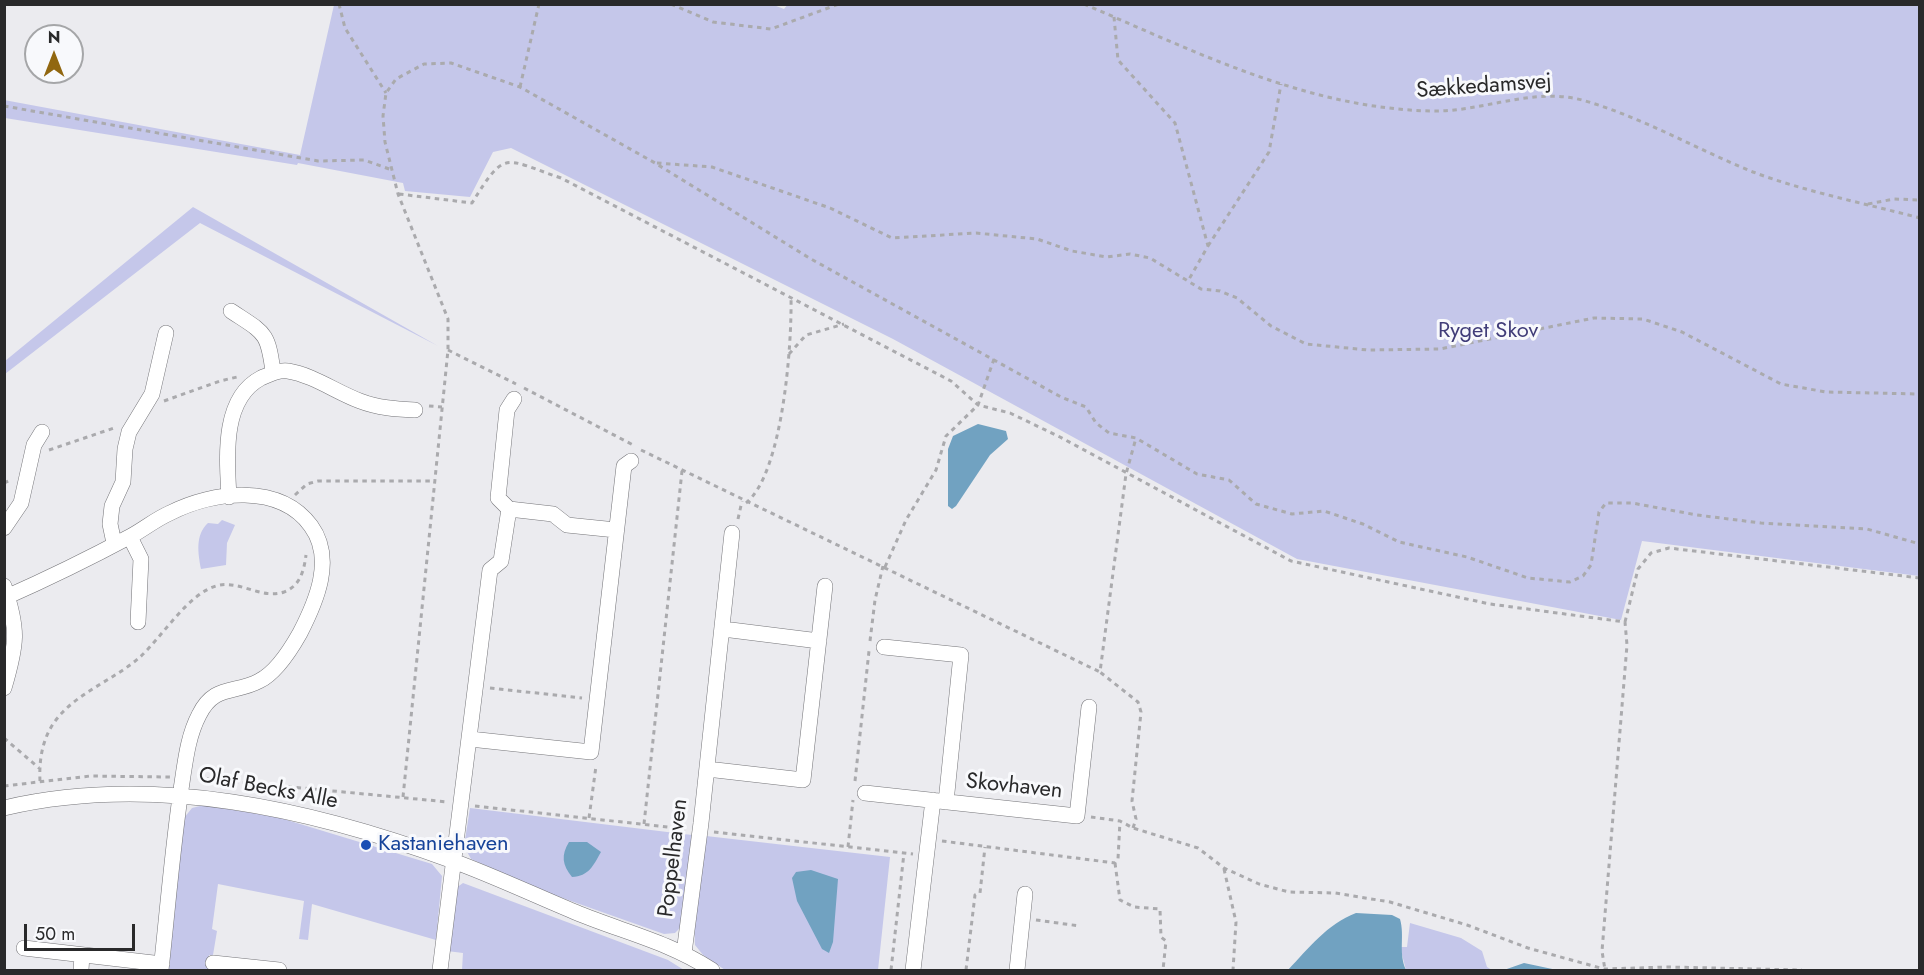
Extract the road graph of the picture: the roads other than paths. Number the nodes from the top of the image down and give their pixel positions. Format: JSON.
{"nodes":[{"id":1,"x":231,"y":311,"type":"dead end"},
{"id":2,"x":166,"y":333,"type":"dead end"},
{"id":3,"x":273,"y":372,"type":"junction"},
{"id":4,"x":514,"y":399,"type":"dead end"},
{"id":5,"x":415,"y":410,"type":"dead end"},
{"id":6,"x":42,"y":432,"type":"dead end"},
{"id":7,"x":631,"y":461,"type":"dead end"},
{"id":8,"x":229,"y":497,"type":"junction"},
{"id":9,"x":509,"y":509,"type":"junction"},
{"id":10,"x":4,"y":528,"type":"edge"},
{"id":11,"x":616,"y":530,"type":"junction"},
{"id":12,"x":732,"y":533,"type":"road end"},
{"id":13,"x":130,"y":537,"type":"junction"},
{"id":14,"x":114,"y":543,"type":"junction"},
{"id":15,"x":825,"y":586,"type":"dead end"},
{"id":16,"x":6,"y":594,"type":"edge"},
{"id":17,"x":138,"y":622,"type":"dead end"},
{"id":18,"x":723,"y":629,"type":"junction"},
{"id":19,"x":819,"y":641,"type":"junction"},
{"id":20,"x":884,"y":647,"type":"dead end"},
{"id":21,"x":4,"y":688,"type":"edge"},
{"id":22,"x":1089,"y":707,"type":"dead end"},
{"id":23,"x":471,"y":739,"type":"junction"},
{"id":24,"x":707,"y":769,"type":"junction"},
{"id":25,"x":858,"y":794,"type":"road end"},
{"id":26,"x":179,"y":796,"type":"junction"},
{"id":27,"x":939,"y":801,"type":"junction"},
{"id":28,"x":4,"y":808,"type":"edge"},
{"id":29,"x":453,"y":861,"type":"junction"},
{"id":30,"x":1025,"y":894,"type":"dead end"},
{"id":31,"x":24,"y":948,"type":"dead end"},
{"id":32,"x":684,"y":953,"type":"junction"},
{"id":33,"x":82,"y":955,"type":"junction"},
{"id":34,"x":213,"y":963,"type":"dead end"},
{"id":35,"x":161,"y":968,"type":"edge"},
{"id":36,"x":81,"y":970,"type":"edge"},
{"id":37,"x":279,"y":970,"type":"edge"},
{"id":38,"x":440,"y":970,"type":"edge"},
{"id":39,"x":712,"y":970,"type":"edge"},
{"id":40,"x":913,"y":970,"type":"edge"},
{"id":41,"x":1017,"y":970,"type":"edge"}],
"edges":[{"from":1,"to":3,"type":"street"},
{"from":2,"to":14,"type":"street"},
{"from":3,"to":5,"type":"street"},
{"from":3,"to":8,"type":"street"},
{"from":4,"to":9,"type":"street"},
{"from":6,"to":10,"type":"street"},
{"from":7,"to":11,"type":"street"},
{"from":8,"to":13,"type":"street"},
{"from":8,"to":26,"type":"street"},
{"from":9,"to":11,"type":"street"},
{"from":9,"to":23,"type":"street"},
{"from":11,"to":23,"type":"street"},
{"from":12,"to":18,"type":"street","name":"Poppelhaven"},
{"from":13,"to":14,"type":"street"},
{"from":13,"to":17,"type":"street"},
{"from":14,"to":16,"type":"street"},
{"from":15,"to":19,"type":"street"},
{"from":16,"to":21,"type":"street"},
{"from":18,"to":19,"type":"street"},
{"from":18,"to":24,"type":"street","name":"Poppelhaven"},
{"from":19,"to":24,"type":"street"},
{"from":20,"to":27,"type":"street","name":"Skovhaven"},
{"from":22,"to":27,"type":"street","name":"Skovhaven"},
{"from":23,"to":29,"type":"street"},
{"from":24,"to":32,"type":"street","name":"Poppelhaven"},
{"from":25,"to":27,"type":"street","name":"Skovhaven"},
{"from":26,"to":28,"type":"street","name":"Olaf Becks Alle"},
{"from":26,"to":29,"type":"street","name":"Olaf Becks Alle"},
{"from":26,"to":35,"type":"street"},
{"from":27,"to":40,"type":"street","name":"Skovhaven"},
{"from":29,"to":32,"type":"street","name":"Olaf Becks Alle"},
{"from":29,"to":38,"type":"street"},
{"from":30,"to":41,"type":"street"},
{"from":31,"to":33,"type":"street"},
{"from":32,"to":39,"type":"street","name":"Olaf Becks Alle"},
{"from":33,"to":35,"type":"street"},
{"from":33,"to":36,"type":"street"},
{"from":34,"to":37,"type":"street"}]}
